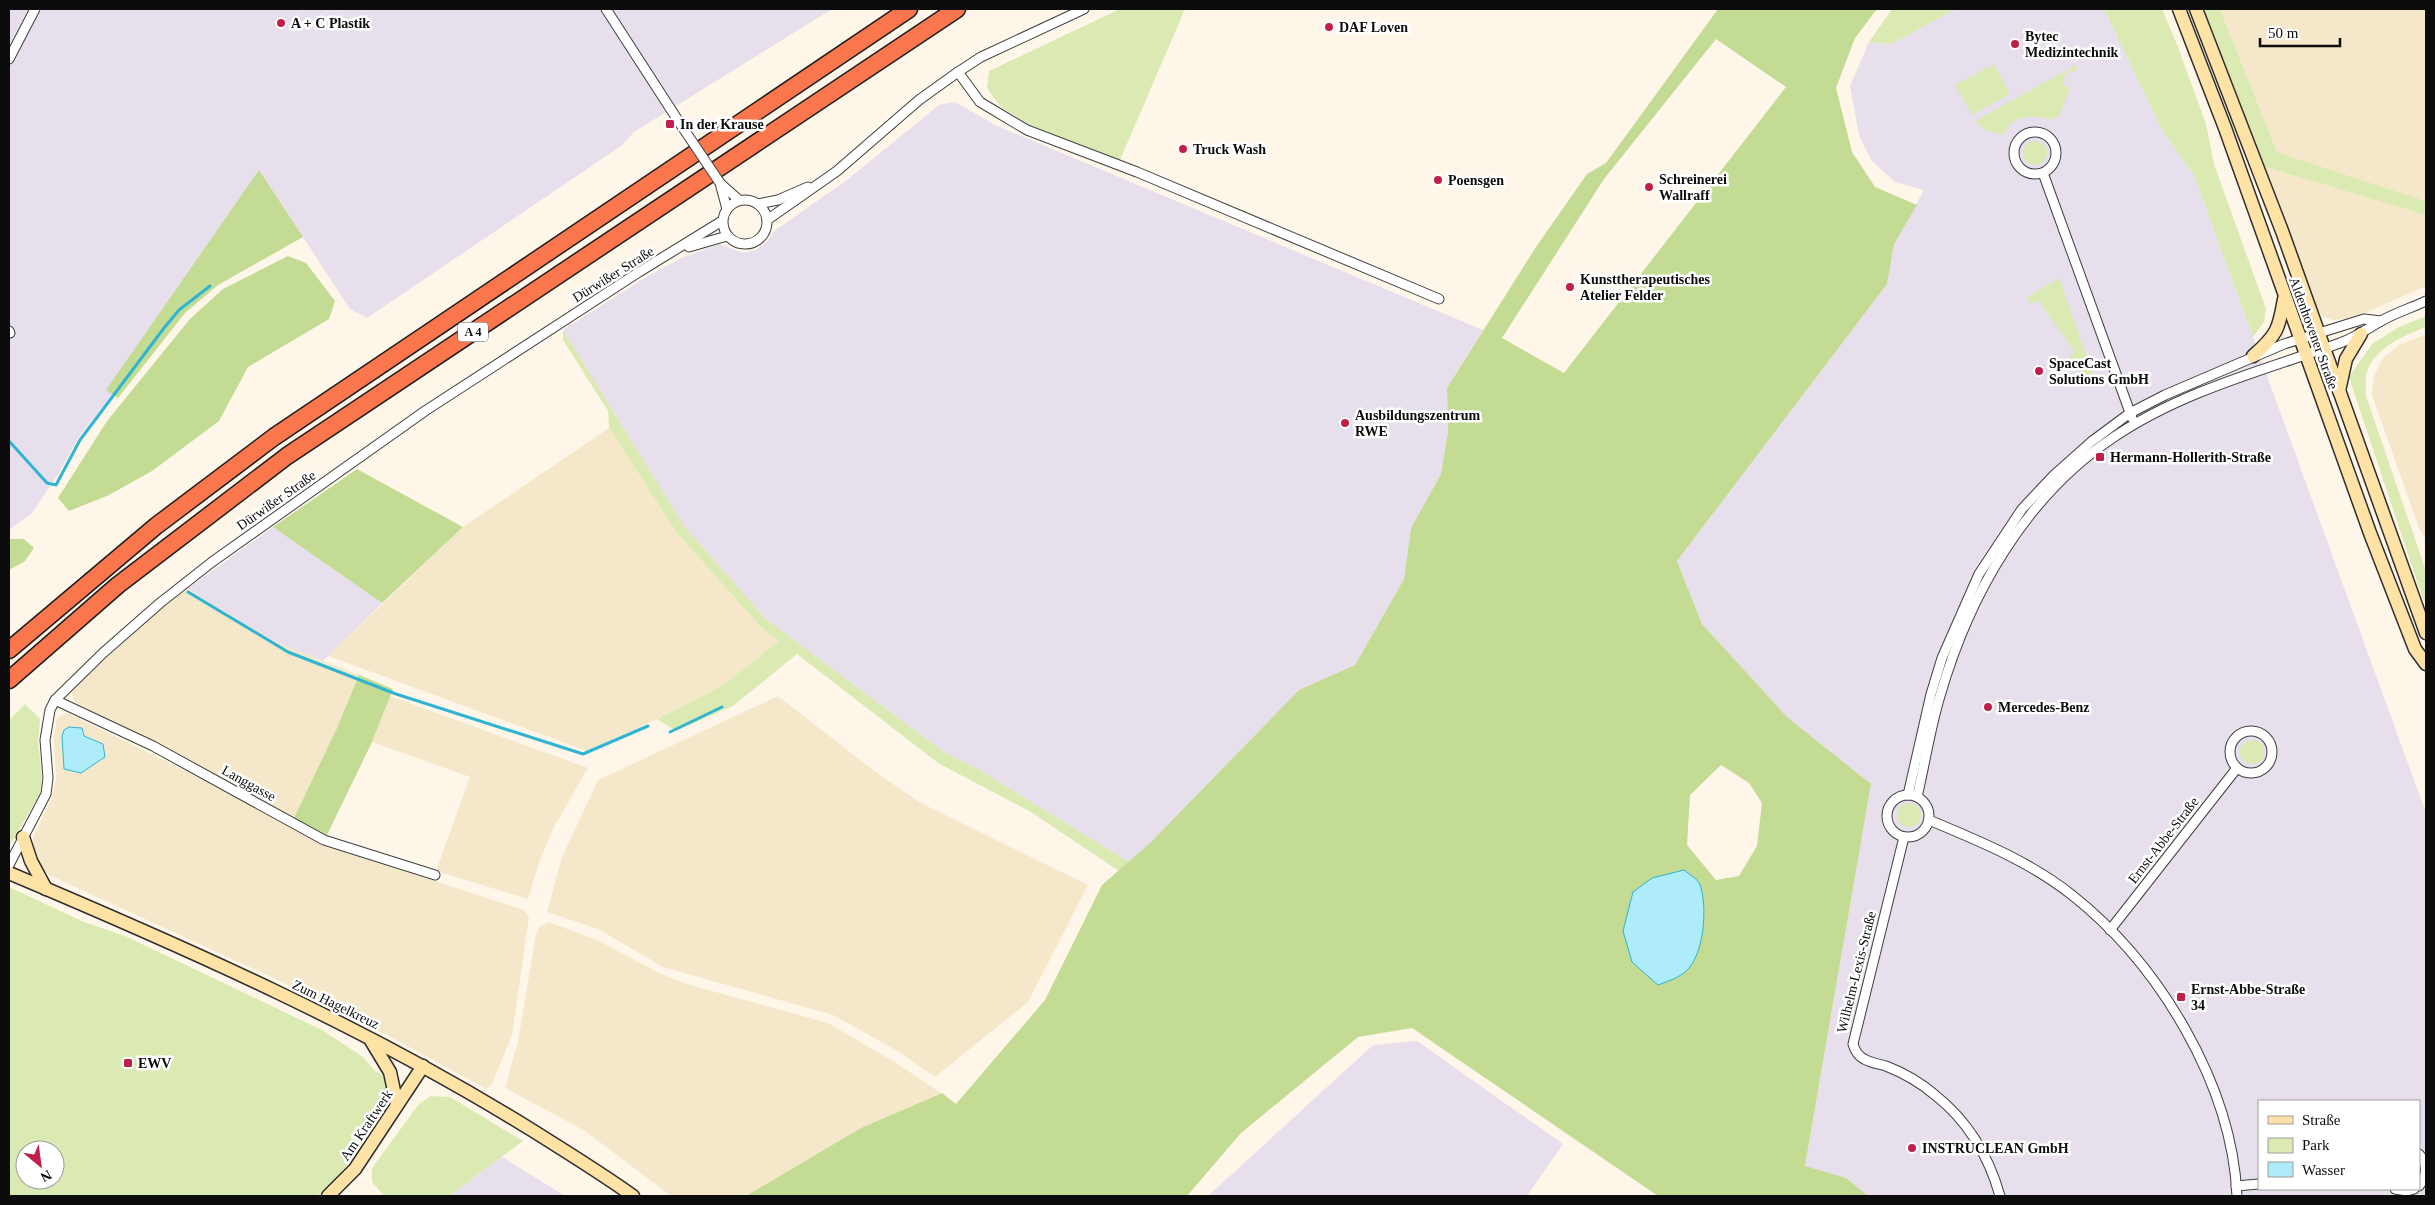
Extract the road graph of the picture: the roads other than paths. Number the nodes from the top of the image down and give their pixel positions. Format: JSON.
{"nodes":[{"id":1,"x":36,"y":9,"type":"edge"},
{"id":2,"x":606,"y":9,"type":"edge"},
{"id":3,"x":909,"y":9,"type":"edge"},
{"id":4,"x":957,"y":9,"type":"edge"},
{"id":5,"x":1084,"y":9,"type":"edge"},
{"id":6,"x":2179,"y":9,"type":"edge"},
{"id":7,"x":2196,"y":9,"type":"edge"},
{"id":8,"x":9,"y":59,"type":"edge"},
{"id":9,"x":958,"y":72,"type":"junction"},
{"id":10,"x":2043,"y":172,"type":"junction"},
{"id":11,"x":820,"y":182,"type":"junction"},
{"id":12,"x":732,"y":198,"type":"junction"},
{"id":13,"x":758,"y":204,"type":"junction"},
{"id":14,"x":727,"y":209,"type":"junction"},
{"id":15,"x":767,"y":220,"type":"junction"},
{"id":16,"x":722,"y":222,"type":"junction"},
{"id":17,"x":727,"y":236,"type":"junction"},
{"id":18,"x":679,"y":250,"type":"junction"},
{"id":19,"x":2284,"y":296,"type":"junction"},
{"id":20,"x":1439,"y":299,"type":"dead end"},
{"id":21,"x":2426,"y":301,"type":"edge"},
{"id":22,"x":2381,"y":320,"type":"junction"},
{"id":23,"x":2319,"y":334,"type":"junction"},
{"id":24,"x":2361,"y":334,"type":"junction"},
{"id":25,"x":2300,"y":339,"type":"junction"},
{"id":26,"x":2324,"y":348,"type":"junction"},
{"id":27,"x":2305,"y":354,"type":"junction"},
{"id":28,"x":2254,"y":356,"type":"junction"},
{"id":29,"x":2339,"y":391,"type":"junction"},
{"id":30,"x":2130,"y":413,"type":"junction"},
{"id":31,"x":2135,"y":425,"type":"junction"},
{"id":32,"x":2426,"y":633,"type":"edge"},
{"id":33,"x":9,"y":650,"type":"edge"},
{"id":34,"x":2426,"y":664,"type":"edge"},
{"id":35,"x":9,"y":680,"type":"edge"},
{"id":36,"x":55,"y":700,"type":"junction"},
{"id":37,"x":2236,"y":768,"type":"junction"},
{"id":38,"x":1913,"y":796,"type":"junction"},
{"id":39,"x":1929,"y":820,"type":"junction"},
{"id":40,"x":1904,"y":836,"type":"junction"},
{"id":41,"x":23,"y":837,"type":"junction"},
{"id":42,"x":9,"y":865,"type":"edge"},
{"id":43,"x":9,"y":873,"type":"edge"},
{"id":44,"x":435,"y":875,"type":"dead end"},
{"id":45,"x":46,"y":888,"type":"junction"},
{"id":46,"x":2110,"y":930,"type":"junction"},
{"id":47,"x":369,"y":1037,"type":"junction"},
{"id":48,"x":423,"y":1066,"type":"junction"},
{"id":49,"x":397,"y":1105,"type":"junction"},
{"id":50,"x":2420,"y":1156,"type":"edge"},
{"id":51,"x":2258,"y":1184,"type":"edge"},
{"id":52,"x":2420,"y":1184,"type":"edge"},
{"id":53,"x":2236,"y":1186,"type":"junction"},
{"id":54,"x":328,"y":1196,"type":"edge"},
{"id":55,"x":633,"y":1196,"type":"edge"},
{"id":56,"x":2000,"y":1196,"type":"edge"},
{"id":57,"x":2237,"y":1196,"type":"edge"}],
"edges":[{"from":1,"to":8,"type":"street"},
{"from":2,"to":12,"type":"street","bridge":true},
{"from":3,"to":33,"type":"highway","number":"A 4"},
{"from":4,"to":35,"type":"highway","number":"A 4"},
{"from":5,"to":9,"type":"street"},
{"from":6,"to":19,"type":"main road","name":"Aldenhovener Straße"},
{"from":7,"to":23,"type":"main road","name":"Aldenhovener Straße"},
{"from":9,"to":11,"type":"street"},
{"from":9,"to":20,"type":"street"},
{"from":10,"to":10,"type":"street"},
{"from":10,"to":30,"type":"street"},
{"from":11,"to":13,"type":"street"},
{"from":11,"to":15,"type":"street"},
{"from":12,"to":13,"type":"street"},
{"from":12,"to":14,"type":"street"},
{"from":12,"to":14,"type":"street"},
{"from":13,"to":15,"type":"street"},
{"from":14,"to":16,"type":"street"},
{"from":15,"to":17,"type":"street"},
{"from":16,"to":17,"type":"street"},
{"from":16,"to":18,"type":"street","name":"Dürwißer Straße"},
{"from":17,"to":18,"type":"street","name":"Dürwißer Straße"},
{"from":18,"to":36,"type":"street","name":"Dürwißer Straße"},
{"from":19,"to":25,"type":"main road","name":"Aldenhovener Straße"},
{"from":19,"to":28,"type":"main road"},
{"from":21,"to":22,"type":"street"},
{"from":22,"to":23,"type":"street"},
{"from":22,"to":24,"type":"street"},
{"from":23,"to":25,"type":"street"},
{"from":23,"to":26,"type":"main road","name":"Aldenhovener Straße"},
{"from":24,"to":26,"type":"street"},
{"from":24,"to":29,"type":"main road"},
{"from":25,"to":27,"type":"main road","name":"Aldenhovener Straße"},
{"from":25,"to":28,"type":"street"},
{"from":26,"to":27,"type":"street"},
{"from":26,"to":29,"type":"main road","name":"Aldenhovener Straße"},
{"from":27,"to":31,"type":"street"},
{"from":27,"to":34,"type":"main road","name":"Aldenhovener Straße"},
{"from":28,"to":30,"type":"street"},
{"from":29,"to":32,"type":"main road","name":"Aldenhovener Straße"},
{"from":30,"to":31,"type":"street"},
{"from":30,"to":38,"type":"street"},
{"from":31,"to":38,"type":"street"},
{"from":36,"to":41,"type":"street","name":"Dürwißer Straße"},
{"from":36,"to":44,"type":"street","name":"Langgasse"},
{"from":37,"to":37,"type":"street"},
{"from":37,"to":46,"type":"street","name":"Ernst-Abbe-Straße"},
{"from":38,"to":39,"type":"street"},
{"from":38,"to":40,"type":"street"},
{"from":39,"to":40,"type":"street"},
{"from":39,"to":46,"type":"street"},
{"from":40,"to":56,"type":"street","name":"Wilhelm-Lexis-Straße"},
{"from":41,"to":42,"type":"street","name":"Dürwißer Straße"},
{"from":41,"to":45,"type":"main road"},
{"from":43,"to":45,"type":"main road","name":"Zum Hagelkreuz"},
{"from":45,"to":47,"type":"main road","name":"Zum Hagelkreuz"},
{"from":46,"to":53,"type":"street"},
{"from":47,"to":48,"type":"main road","name":"Zum Hagelkreuz"},
{"from":47,"to":49,"type":"main road"},
{"from":48,"to":49,"type":"main road","name":"Am Kraftwerk"},
{"from":48,"to":55,"type":"main road","name":"Zum Hagelkreuz"},
{"from":49,"to":54,"type":"main road","name":"Am Kraftwerk"},
{"from":50,"to":52,"type":"street"},
{"from":51,"to":53,"type":"street"},
{"from":53,"to":57,"type":"street"}]}
